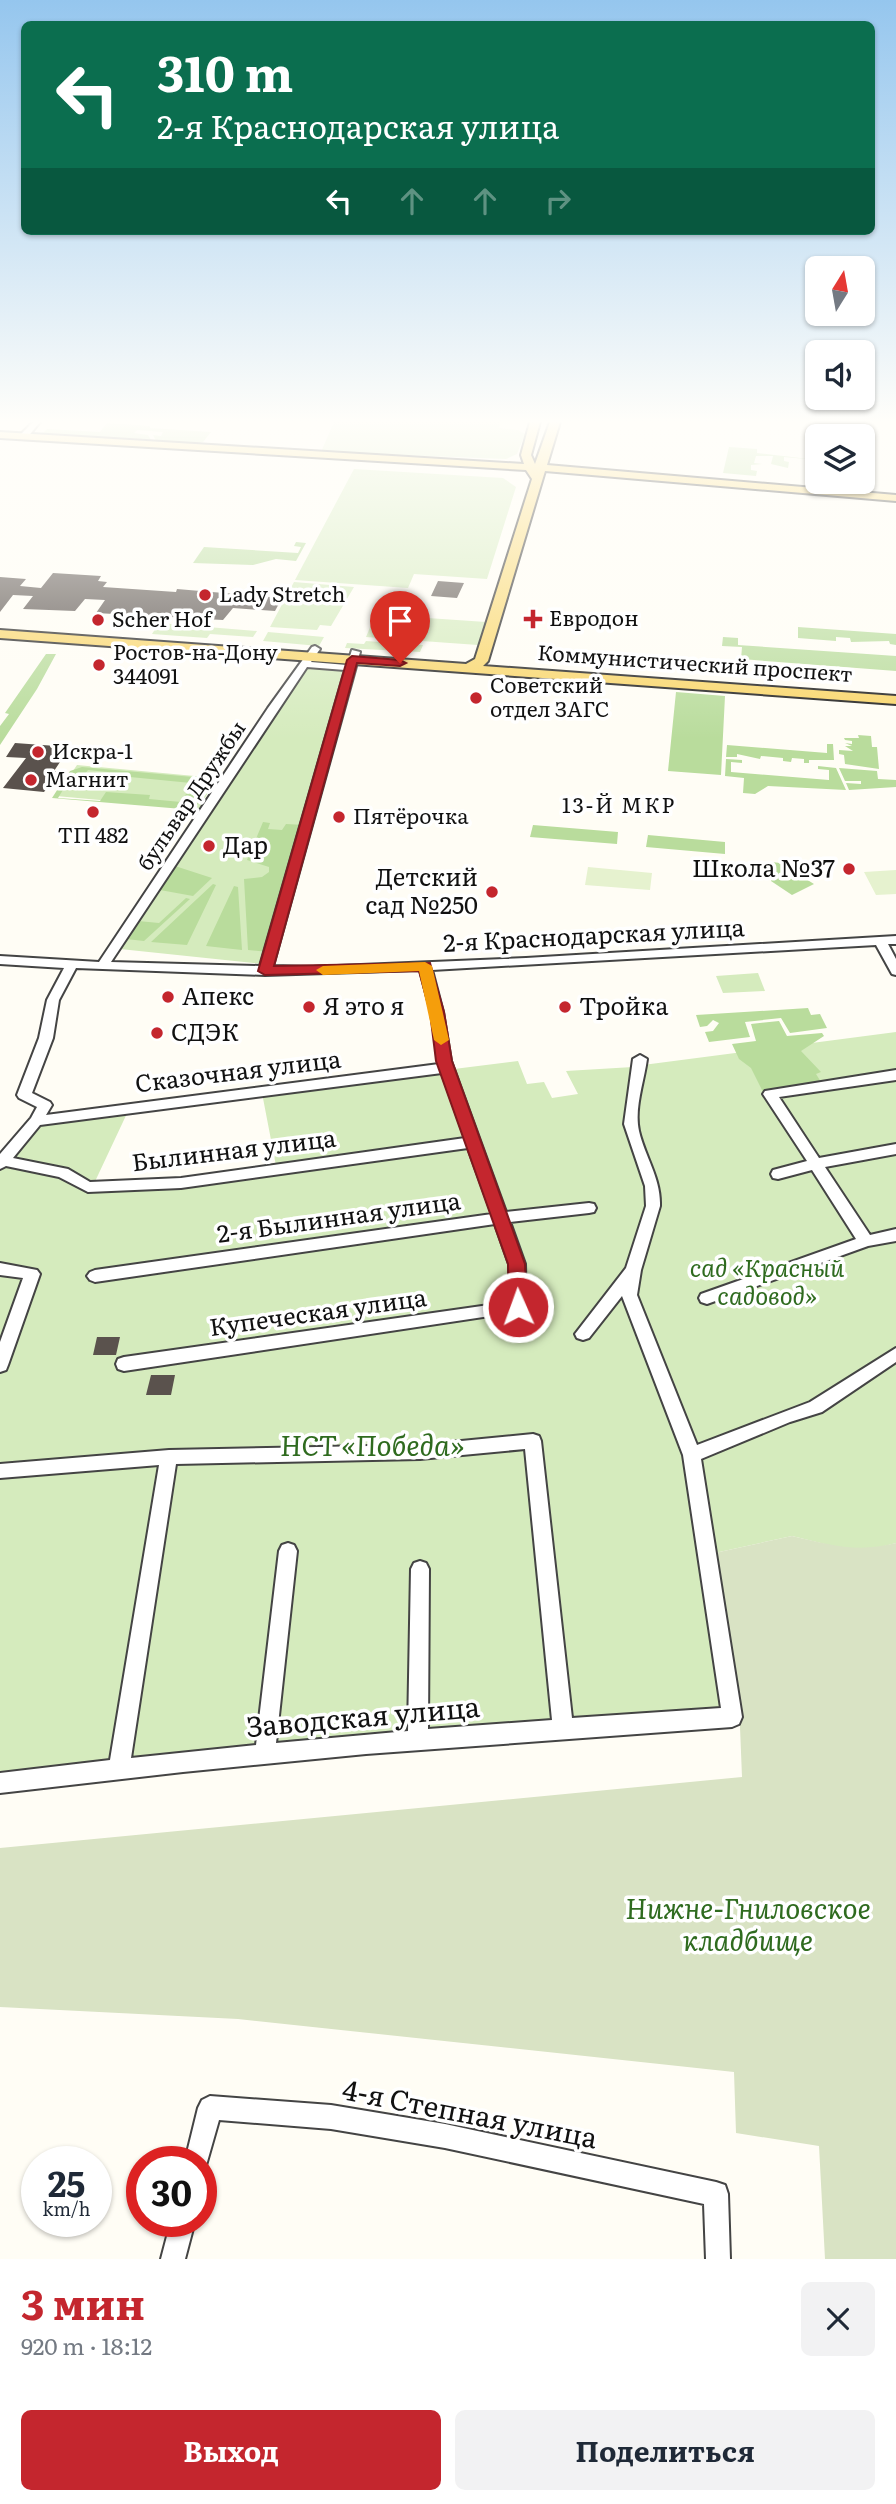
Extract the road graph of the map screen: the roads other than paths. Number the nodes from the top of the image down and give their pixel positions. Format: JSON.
{"nodes":[{"id":1,"x":521,"y":527,"type":"edge"},
{"id":2,"x":0,"y":634,"type":"edge"},
{"id":3,"x":310,"y":657,"type":"junction"},
{"id":4,"x":352,"y":660,"type":"junction"},
{"id":5,"x":480,"y":666,"type":"junction"},
{"id":6,"x":896,"y":700,"type":"edge"},
{"id":7,"x":896,"y":940,"type":"edge"},
{"id":8,"x":880,"y":941,"type":"junction"},
{"id":9,"x":0,"y":960,"type":"edge"},
{"id":10,"x":104,"y":963,"type":"junction"},
{"id":11,"x":72,"y":965,"type":"junction"},
{"id":12,"x":425,"y":966,"type":"junction"},
{"id":13,"x":266,"y":970,"type":"junction"},
{"id":14,"x":896,"y":971,"type":"edge"},
{"id":15,"x":640,"y":1059,"type":"dead end"},
{"id":16,"x":446,"y":1068,"type":"junction"},
{"id":17,"x":896,"y":1074,"type":"edge"},
{"id":18,"x":36,"y":1121,"type":"junction"},
{"id":19,"x":473,"y":1142,"type":"junction"},
{"id":20,"x":896,"y":1149,"type":"edge"},
{"id":21,"x":2,"y":1163,"type":"edge"},
{"id":22,"x":816,"y":1164,"type":"junction"},
{"id":23,"x":779,"y":1174,"type":"dead end"},
{"id":24,"x":589,"y":1208,"type":"dead end"},
{"id":25,"x":501,"y":1217,"type":"junction"},
{"id":26,"x":896,"y":1235,"type":"edge"},
{"id":27,"x":866,"y":1241,"type":"junction"},
{"id":28,"x":0,"y":1269,"type":"edge"},
{"id":29,"x":634,"y":1270,"type":"junction"},
{"id":30,"x":95,"y":1276,"type":"dead end"},
{"id":31,"x":708,"y":1297,"type":"dead end"},
{"id":32,"x":583,"y":1334,"type":"dead end"},
{"id":33,"x":896,"y":1354,"type":"edge"},
{"id":34,"x":124,"y":1364,"type":"dead end"},
{"id":35,"x":0,"y":1365,"type":"edge"},
{"id":36,"x":692,"y":1455,"type":"junction"},
{"id":37,"x":169,"y":1457,"type":"junction"},
{"id":38,"x":0,"y":1471,"type":"edge"},
{"id":39,"x":288,"y":1550,"type":"dead end"},
{"id":40,"x":419,"y":1569,"type":"dead end"},
{"id":41,"x":563,"y":1728,"type":"junction"},
{"id":42,"x":418,"y":1739,"type":"junction"},
{"id":43,"x":265,"y":1754,"type":"junction"},
{"id":44,"x":118,"y":1768,"type":"junction"},
{"id":45,"x":0,"y":1783,"type":"edge"},
{"id":46,"x":201,"y":2146,"type":"edge"},
{"id":47,"x":179,"y":2237,"type":"edge"},
{"id":48,"x":173,"y":2259,"type":"edge"},
{"id":49,"x":718,"y":2259,"type":"edge"}],
"edges":[{"from":1,"to":5,"type":"main road"},
{"from":2,"to":3,"type":"main road","name":"Коммунистический проспект"},
{"from":3,"to":4,"type":"main road","name":"Коммунистический проспект"},
{"from":3,"to":10,"type":"street","name":"бульвар Дружбы"},
{"from":4,"to":5,"type":"main road","name":"Коммунистический проспект"},
{"from":4,"to":13,"type":"street"},
{"from":5,"to":6,"type":"main road","name":"Коммунистический проспект"},
{"from":7,"to":8,"type":"street","name":"2-я Краснодарская улица"},
{"from":8,"to":12,"type":"street","name":"2-я Краснодарская улица"},
{"from":8,"to":14,"type":"street"},
{"from":9,"to":11,"type":"street"},
{"from":10,"to":11,"type":"street"},
{"from":10,"to":13,"type":"street","name":"2-я Краснодарская улица"},
{"from":11,"to":18,"type":"street"},
{"from":12,"to":13,"type":"street","name":"2-я Краснодарская улица"},
{"from":12,"to":16,"type":"street"},
{"from":15,"to":29,"type":"street"},
{"from":16,"to":18,"type":"street","name":"Сказочная улица"},
{"from":16,"to":19,"type":"street"},
{"from":17,"to":22,"type":"street"},
{"from":18,"to":21,"type":"street"},
{"from":19,"to":21,"type":"street","name":"Былинная улица"},
{"from":19,"to":25,"type":"street"},
{"from":20,"to":22,"type":"street"},
{"from":22,"to":23,"type":"street"},
{"from":22,"to":27,"type":"street"},
{"from":24,"to":25,"type":"street","name":"2-я Былинная улица"},
{"from":25,"to":30,"type":"street","name":"2-я Былинная улица"},
{"from":25,"to":34,"type":"street","name":"Купеческая улица"},
{"from":26,"to":27,"type":"street"},
{"from":27,"to":31,"type":"street"},
{"from":28,"to":35,"type":"street"},
{"from":29,"to":32,"type":"street"},
{"from":29,"to":36,"type":"street"},
{"from":33,"to":36,"type":"street"},
{"from":36,"to":41,"type":"street","name":"Заводская улица"},
{"from":37,"to":38,"type":"street"},
{"from":37,"to":41,"type":"street"},
{"from":37,"to":44,"type":"street"},
{"from":39,"to":43,"type":"street"},
{"from":40,"to":42,"type":"street"},
{"from":41,"to":42,"type":"street","name":"Заводская улица"},
{"from":42,"to":43,"type":"street","name":"Заводская улица"},
{"from":43,"to":44,"type":"street","name":"Заводская улица"},
{"from":44,"to":45,"type":"street","name":"Заводская улица"},
{"from":46,"to":49,"type":"street","name":"4-я Степная улица"},
{"from":47,"to":48,"type":"street"}]}
